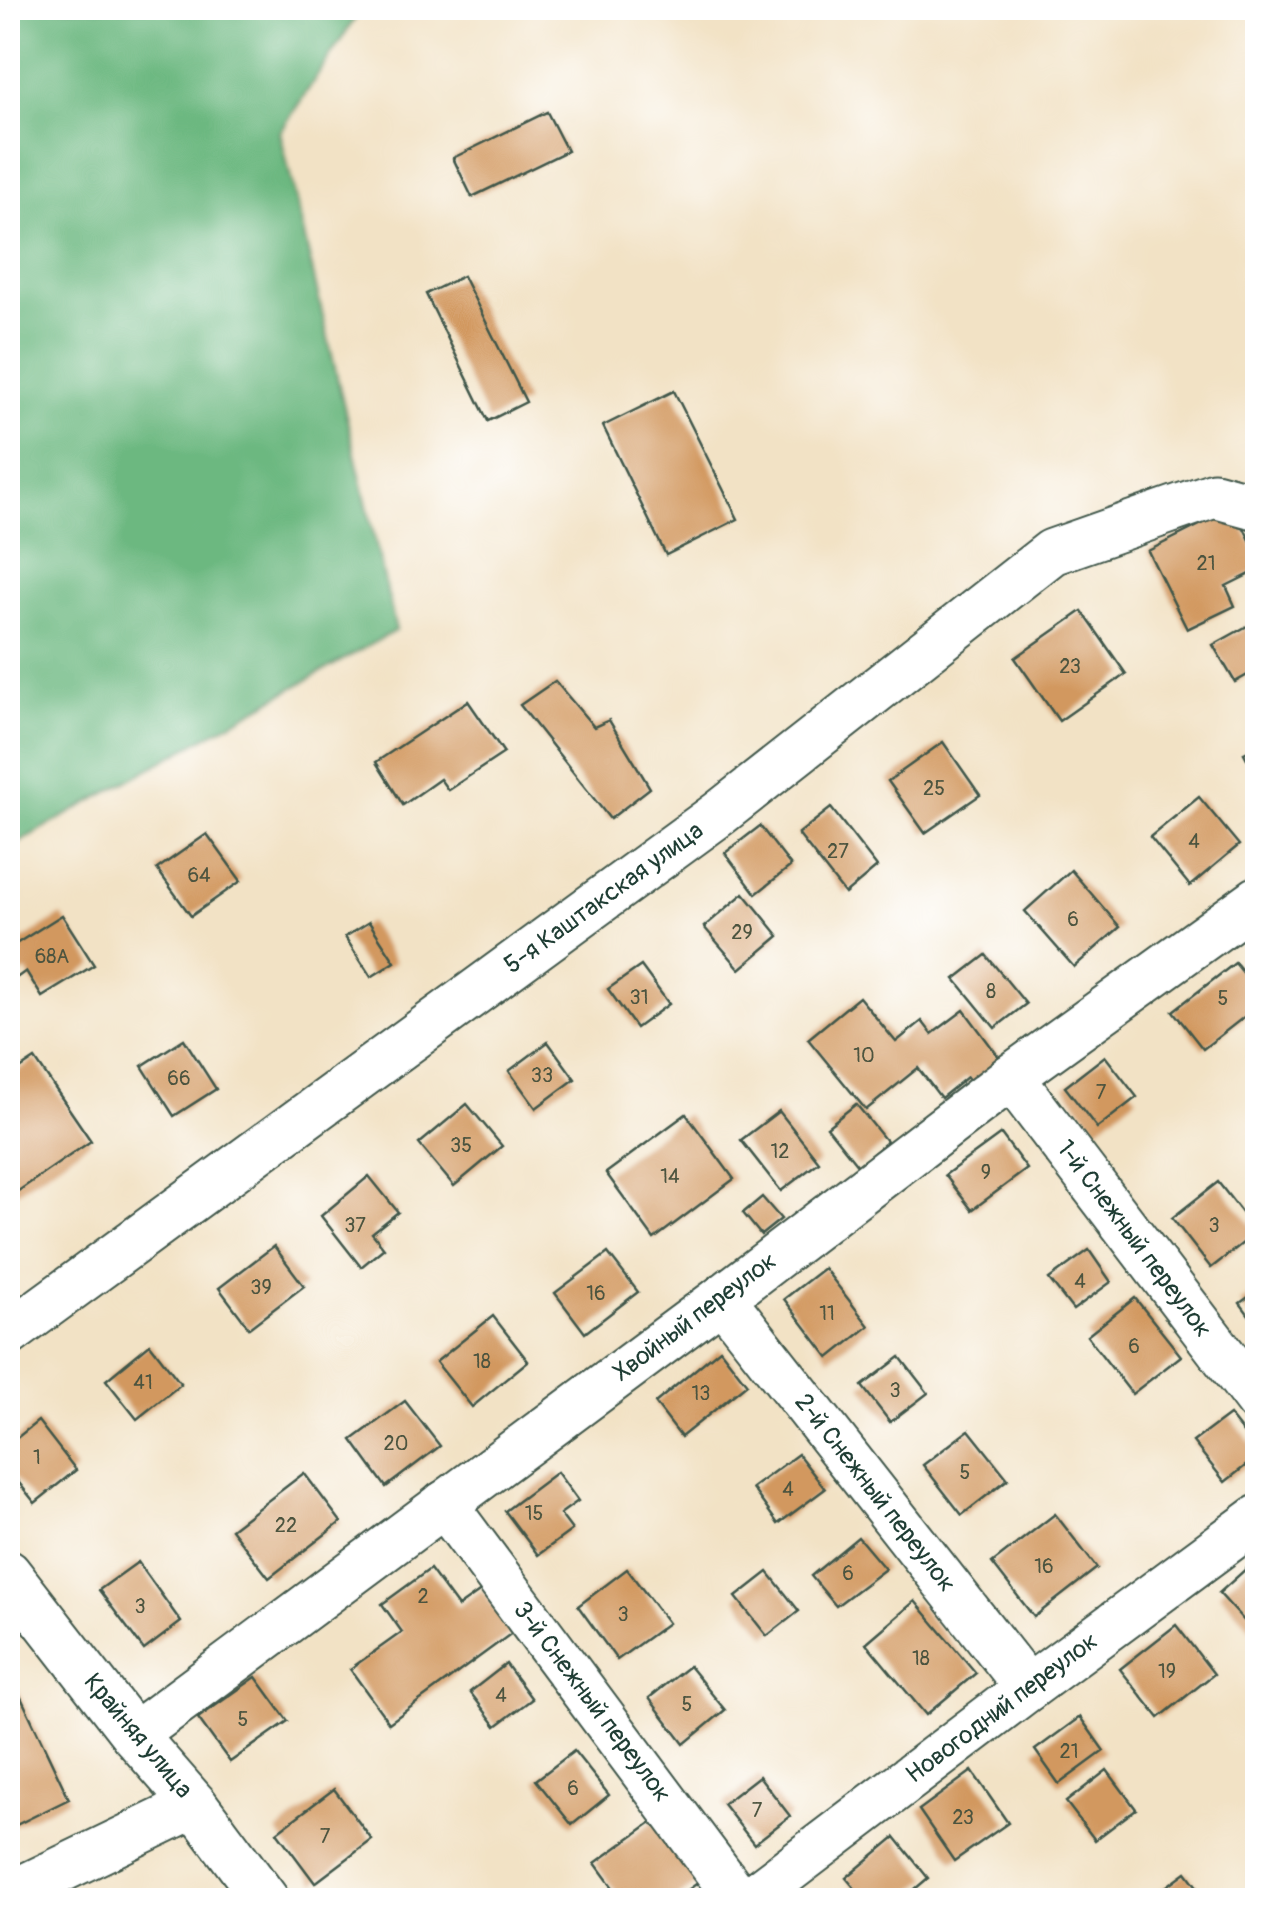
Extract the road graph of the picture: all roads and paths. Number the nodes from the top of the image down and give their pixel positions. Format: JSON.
{"nodes":[{"id":1,"x":1258,"y":507,"type":"edge"},
{"id":2,"x":1258,"y":898,"type":"edge"},
{"id":3,"x":1011,"y":1076,"type":"junction"},
{"id":4,"x":722,"y":1298,"type":"junction"},
{"id":5,"x":8,"y":1334,"type":"edge"},
{"id":6,"x":1258,"y":1402,"type":"edge"},
{"id":7,"x":444,"y":1504,"type":"junction"},
{"id":8,"x":1258,"y":1518,"type":"edge"},
{"id":9,"x":8,"y":1573,"type":"edge"},
{"id":10,"x":1028,"y":1688,"type":"junction"},
{"id":11,"x":134,"y":1735,"type":"junction"},
{"id":12,"x":195,"y":1805,"type":"junction"},
{"id":13,"x":8,"y":1895,"type":"edge"},
{"id":14,"x":266,"y":1900,"type":"edge"},
{"id":15,"x":739,"y":1900,"type":"edge"},
{"id":16,"x":749,"y":1900,"type":"edge"}],
"edges":[{"from":1,"to":5,"type":"street","name":"5-я Каштакская улица"},
{"from":2,"to":3,"type":"street","name":"Хвойный переулок"},
{"from":3,"to":4,"type":"street","name":"Хвойный переулок"},
{"from":3,"to":6,"type":"street","name":"1-й Снежный переулок"},
{"from":4,"to":7,"type":"street","name":"Хвойный переулок"},
{"from":4,"to":10,"type":"street","name":"2-й Снежный переулок"},
{"from":7,"to":11,"type":"street","name":"Хвойный переулок"},
{"from":7,"to":15,"type":"street","name":"3-й Снежный переулок"},
{"from":8,"to":10,"type":"street","name":"Новогодний переулок"},
{"from":9,"to":11,"type":"street","name":"Крайняя улица"},
{"from":10,"to":16,"type":"street","name":"Новогодний переулок"},
{"from":11,"to":12,"type":"street","name":"Крайняя улица"},
{"from":12,"to":13,"type":"street"},
{"from":12,"to":14,"type":"street","name":"Крайняя улица"}]}
